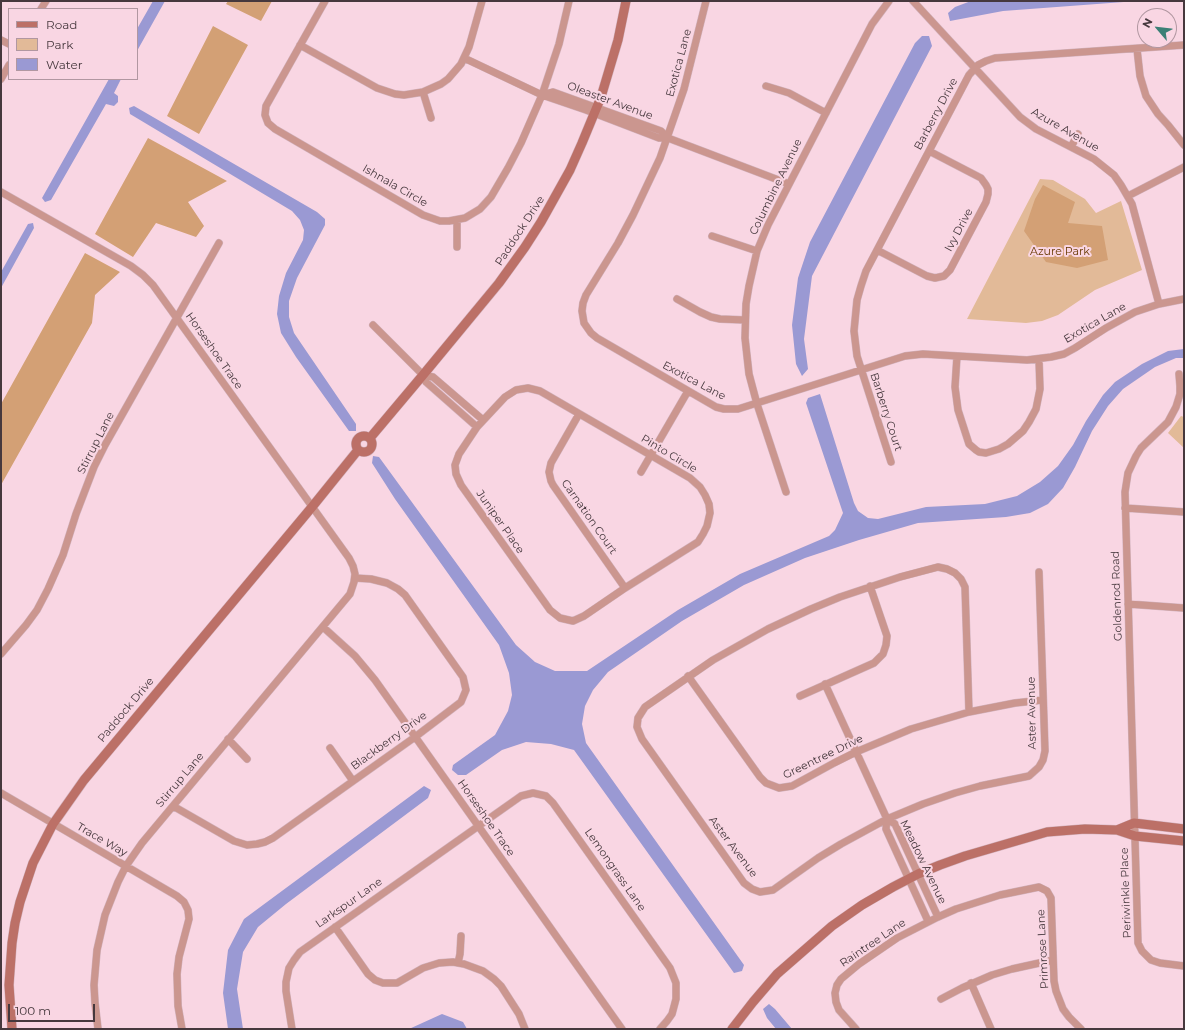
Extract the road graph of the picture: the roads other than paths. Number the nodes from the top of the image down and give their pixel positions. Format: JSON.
{"nodes":[{"id":1,"x":325,"y":1,"type":"edge"},
{"id":2,"x":482,"y":1,"type":"edge"},
{"id":3,"x":569,"y":1,"type":"edge"},
{"id":4,"x":626,"y":1,"type":"edge"},
{"id":5,"x":706,"y":1,"type":"edge"},
{"id":6,"x":889,"y":1,"type":"edge"},
{"id":7,"x":913,"y":1,"type":"edge"},
{"id":8,"x":1184,"y":45,"type":"edge"},
{"id":9,"x":300,"y":46,"type":"junction"},
{"id":10,"x":1137,"y":49,"type":"junction"},
{"id":11,"x":464,"y":58,"type":"junction"},
{"id":12,"x":8,"y":67,"type":"edge"},
{"id":13,"x":975,"y":68,"type":"junction"},
{"id":14,"x":1,"y":79,"type":"edge"},
{"id":15,"x":766,"y":86,"type":"dead end"},
{"id":16,"x":423,"y":92,"type":"junction"},
{"id":17,"x":542,"y":95,"type":"junction"},
{"id":18,"x":595,"y":111,"type":"junction"},
{"id":19,"x":826,"y":113,"type":"junction"},
{"id":20,"x":431,"y":118,"type":"dead end"},
{"id":21,"x":1078,"y":134,"type":"dead end"},
{"id":22,"x":668,"y":138,"type":"junction"},
{"id":23,"x":1184,"y":145,"type":"edge"},
{"id":24,"x":1071,"y":147,"type":"junction"},
{"id":25,"x":929,"y":151,"type":"junction"},
{"id":26,"x":1184,"y":167,"type":"edge"},
{"id":27,"x":789,"y":184,"type":"junction"},
{"id":28,"x":1,"y":192,"type":"edge"},
{"id":29,"x":1128,"y":196,"type":"junction"},
{"id":30,"x":457,"y":220,"type":"junction"},
{"id":31,"x":712,"y":236,"type":"dead end"},
{"id":32,"x":219,"y":243,"type":"dead end"},
{"id":33,"x":457,"y":247,"type":"dead end"},
{"id":34,"x":877,"y":250,"type":"junction"},
{"id":35,"x":758,"y":251,"type":"junction"},
{"id":36,"x":677,"y":299,"type":"dead end"},
{"id":37,"x":1184,"y":299,"type":"edge"},
{"id":38,"x":1160,"y":304,"type":"junction"},
{"id":39,"x":177,"y":317,"type":"junction"},
{"id":40,"x":745,"y":320,"type":"junction"},
{"id":41,"x":373,"y":325,"type":"dead end"},
{"id":42,"x":957,"y":356,"type":"junction"},
{"id":43,"x":1039,"y":360,"type":"junction"},
{"id":44,"x":861,"y":370,"type":"junction"},
{"id":45,"x":1179,"y":374,"type":"dead end"},
{"id":46,"x":424,"y":375,"type":"junction"},
{"id":47,"x":688,"y":391,"type":"junction"},
{"id":48,"x":757,"y":404,"type":"junction"},
{"id":49,"x":579,"y":414,"type":"junction"},
{"id":50,"x":483,"y":420,"type":"junction"},
{"id":51,"x":477,"y":427,"type":"junction"},
{"id":52,"x":651,"y":456,"type":"junction"},
{"id":53,"x":891,"y":462,"type":"dead end"},
{"id":54,"x":641,"y":472,"type":"dead end"},
{"id":55,"x":786,"y":492,"type":"dead end"},
{"id":56,"x":312,"y":507,"type":"junction"},
{"id":57,"x":1125,"y":508,"type":"junction"},
{"id":58,"x":1184,"y":512,"type":"edge"},
{"id":59,"x":1039,"y":572,"type":"dead end"},
{"id":60,"x":355,"y":578,"type":"junction"},
{"id":61,"x":870,"y":586,"type":"junction"},
{"id":62,"x":625,"y":588,"type":"junction"},
{"id":63,"x":1128,"y":604,"type":"junction"},
{"id":64,"x":1184,"y":608,"type":"edge"},
{"id":65,"x":564,"y":620,"type":"joint"},
{"id":66,"x":323,"y":627,"type":"junction"},
{"id":67,"x":1,"y":654,"type":"edge"},
{"id":68,"x":688,"y":676,"type":"junction"},
{"id":69,"x":824,"y":684,"type":"junction"},
{"id":70,"x":800,"y":696,"type":"dead end"},
{"id":71,"x":1043,"y":700,"type":"junction"},
{"id":72,"x":969,"y":712,"type":"junction"},
{"id":73,"x":415,"y":737,"type":"junction"},
{"id":74,"x":228,"y":739,"type":"junction"},
{"id":75,"x":330,"y":748,"type":"dead end"},
{"id":76,"x":856,"y":752,"type":"junction"},
{"id":77,"x":247,"y":759,"type":"dead end"},
{"id":78,"x":353,"y":781,"type":"junction"},
{"id":79,"x":1,"y":793,"type":"edge"},
{"id":80,"x":173,"y":806,"type":"junction"},
{"id":81,"x":887,"y":819,"type":"junction"},
{"id":82,"x":1134,"y":823,"type":"junction"},
{"id":83,"x":53,"y":824,"type":"junction"},
{"id":84,"x":478,"y":826,"type":"junction"},
{"id":85,"x":1184,"y":829,"type":"edge"},
{"id":86,"x":1117,"y":830,"type":"junction"},
{"id":87,"x":1135,"y":836,"type":"junction"},
{"id":88,"x":1184,"y":841,"type":"edge"},
{"id":89,"x":126,"y":866,"type":"junction"},
{"id":90,"x":918,"y":874,"type":"junction"},
{"id":91,"x":909,"y":879,"type":"junction"},
{"id":92,"x":938,"y":917,"type":"junction"},
{"id":93,"x":928,"y":921,"type":"junction"},
{"id":94,"x":335,"y":927,"type":"junction"},
{"id":95,"x":461,"y":936,"type":"dead end"},
{"id":96,"x":1053,"y":960,"type":"junction"},
{"id":97,"x":458,"y":963,"type":"junction"},
{"id":98,"x":1184,"y":966,"type":"edge"},
{"id":99,"x":971,"y":984,"type":"junction"},
{"id":100,"x":941,"y":999,"type":"dead end"},
{"id":101,"x":12,"y":1029,"type":"edge"},
{"id":102,"x":98,"y":1029,"type":"edge"},
{"id":103,"x":182,"y":1029,"type":"edge"},
{"id":104,"x":292,"y":1029,"type":"edge"},
{"id":105,"x":525,"y":1029,"type":"edge"},
{"id":106,"x":622,"y":1029,"type":"edge"},
{"id":107,"x":660,"y":1029,"type":"edge"},
{"id":108,"x":732,"y":1029,"type":"edge"},
{"id":109,"x":856,"y":1029,"type":"edge"},
{"id":110,"x":991,"y":1029,"type":"edge"},
{"id":111,"x":1081,"y":1029,"type":"edge"}],
"edges":[{"from":1,"to":9,"type":"street","name":"Ishnala Circle"},
{"from":2,"to":11,"type":"street"},
{"from":3,"to":17,"type":"street","name":"Ishnala Circle"},
{"from":4,"to":18,"type":"street","name":"Paddock Drive"},
{"from":5,"to":22,"type":"street","name":"Exotica Lane"},
{"from":6,"to":19,"type":"street","name":"Columbine Avenue"},
{"from":7,"to":13,"type":"street","name":"Azure Avenue"},
{"from":8,"to":10,"type":"street"},
{"from":9,"to":16,"type":"street"},
{"from":9,"to":30,"type":"street","name":"Ishnala Circle"},
{"from":10,"to":13,"type":"street"},
{"from":10,"to":23,"type":"street"},
{"from":11,"to":16,"type":"street"},
{"from":11,"to":17,"type":"street","name":"Oleaster Avenue"},
{"from":12,"to":14,"type":"street"},
{"from":13,"to":24,"type":"street","name":"Azure Avenue"},
{"from":13,"to":25,"type":"street","name":"Barberry Drive"},
{"from":15,"to":19,"type":"street"},
{"from":16,"to":20,"type":"street"},
{"from":17,"to":18,"type":"street","name":"Oleaster Avenue"},
{"from":17,"to":30,"type":"street","name":"Ishnala Circle"},
{"from":18,"to":22,"type":"street","name":"Oleaster Avenue"},
{"from":18,"to":46,"type":"street","name":"Paddock Drive"},
{"from":19,"to":27,"type":"street","name":"Columbine Avenue"},
{"from":21,"to":24,"type":"street"},
{"from":22,"to":27,"type":"street","name":"Oleaster Avenue"},
{"from":22,"to":47,"type":"street","name":"Exotica Lane"},
{"from":24,"to":29,"type":"street","name":"Azure Avenue"},
{"from":25,"to":34,"type":"street","name":"Barberry Drive"},
{"from":25,"to":34,"type":"street","name":"Ivy Drive"},
{"from":26,"to":29,"type":"street"},
{"from":27,"to":35,"type":"street","name":"Columbine Avenue"},
{"from":28,"to":39,"type":"street","name":"Horseshoe Trace"},
{"from":29,"to":38,"type":"street","name":"Azure Avenue"},
{"from":30,"to":33,"type":"street"},
{"from":31,"to":35,"type":"street"},
{"from":32,"to":39,"type":"street","name":"Stirrup Lane"},
{"from":34,"to":44,"type":"street","name":"Barberry Drive"},
{"from":35,"to":40,"type":"street","name":"Columbine Avenue"},
{"from":36,"to":40,"type":"street"},
{"from":37,"to":38,"type":"street","name":"Exotica Lane"},
{"from":38,"to":43,"type":"street","name":"Exotica Lane"},
{"from":39,"to":56,"type":"street","name":"Horseshoe Trace"},
{"from":39,"to":67,"type":"street","name":"Stirrup Lane"},
{"from":40,"to":48,"type":"street","name":"Columbine Avenue"},
{"from":41,"to":46,"type":"street"},
{"from":42,"to":43,"type":"street","name":"Exotica Lane"},
{"from":42,"to":43,"type":"street"},
{"from":42,"to":44,"type":"street","name":"Exotica Lane"},
{"from":44,"to":48,"type":"street","name":"Exotica Lane"},
{"from":44,"to":53,"type":"street","name":"Barberry Court"},
{"from":45,"to":57,"type":"street","name":"Goldenrod Road"},
{"from":46,"to":50,"type":"street"},
{"from":46,"to":51,"type":"street"},
{"from":46,"to":56,"type":"street","name":"Paddock Drive"},
{"from":47,"to":48,"type":"street","name":"Exotica Lane"},
{"from":47,"to":52,"type":"street"},
{"from":48,"to":55,"type":"street","name":"Columbine Avenue"},
{"from":49,"to":50,"type":"street","name":"Pinto Circle"},
{"from":49,"to":52,"type":"street","name":"Pinto Circle"},
{"from":49,"to":62,"type":"street","name":"Carnation Court"},
{"from":50,"to":51,"type":"street","name":"Pinto Circle"},
{"from":51,"to":65,"type":"street","name":"Juniper Place"},
{"from":52,"to":54,"type":"street"},
{"from":52,"to":62,"type":"street","name":"Pinto Circle"},
{"from":56,"to":60,"type":"street","name":"Horseshoe Trace"},
{"from":56,"to":83,"type":"street","name":"Paddock Drive"},
{"from":57,"to":58,"type":"street"},
{"from":57,"to":63,"type":"street","name":"Goldenrod Road"},
{"from":59,"to":71,"type":"street","name":"Aster Avenue"},
{"from":60,"to":66,"type":"street","name":"Stirrup Lane"},
{"from":60,"to":73,"type":"street","name":"Blackberry Drive"},
{"from":61,"to":68,"type":"street","name":"Aster Avenue"},
{"from":61,"to":69,"type":"street"},
{"from":61,"to":72,"type":"street","name":"Aster Avenue"},
{"from":62,"to":65,"type":"street","name":"Pinto Circle"},
{"from":63,"to":64,"type":"street"},
{"from":63,"to":82,"type":"street","name":"Goldenrod Road"},
{"from":66,"to":73,"type":"street","name":"Horseshoe Trace"},
{"from":66,"to":74,"type":"street","name":"Stirrup Lane"},
{"from":68,"to":76,"type":"street","name":"Greentree Drive"},
{"from":68,"to":81,"type":"street","name":"Aster Avenue"},
{"from":69,"to":70,"type":"street"},
{"from":69,"to":76,"type":"street","name":"Meadow Avenue"},
{"from":71,"to":72,"type":"street","name":"Greentree Drive"},
{"from":71,"to":81,"type":"street","name":"Aster Avenue"},
{"from":72,"to":76,"type":"street","name":"Greentree Drive"},
{"from":73,"to":78,"type":"street","name":"Blackberry Drive"},
{"from":73,"to":84,"type":"street","name":"Horseshoe Trace"},
{"from":74,"to":77,"type":"street"},
{"from":74,"to":80,"type":"street","name":"Stirrup Lane"},
{"from":75,"to":78,"type":"street"},
{"from":76,"to":81,"type":"street","name":"Meadow Avenue"},
{"from":78,"to":80,"type":"street","name":"Blackberry Drive"},
{"from":79,"to":83,"type":"street","name":"Trace Way"},
{"from":80,"to":89,"type":"street","name":"Stirrup Lane"},
{"from":81,"to":90,"type":"street","name":"Meadow Avenue"},
{"from":81,"to":91,"type":"street","name":"Meadow Avenue"},
{"from":82,"to":85,"type":"street"},
{"from":82,"to":86,"type":"street"},
{"from":82,"to":87,"type":"street","name":"Goldenrod Road"},
{"from":83,"to":89,"type":"street","name":"Trace Way"},
{"from":83,"to":101,"type":"street","name":"Paddock Drive"},
{"from":84,"to":94,"type":"street","name":"Larkspur Lane"},
{"from":84,"to":106,"type":"street","name":"Horseshoe Trace"},
{"from":84,"to":107,"type":"street","name":"Lemongrass Lane"},
{"from":86,"to":87,"type":"street"},
{"from":86,"to":90,"type":"street"},
{"from":87,"to":88,"type":"street"},
{"from":87,"to":98,"type":"street","name":"Periwinkle Place"},
{"from":89,"to":102,"type":"street","name":"Stirrup Lane"},
{"from":89,"to":103,"type":"street","name":"Trace Way"},
{"from":90,"to":91,"type":"street"},
{"from":90,"to":92,"type":"street","name":"Meadow Avenue"},
{"from":91,"to":93,"type":"street","name":"Meadow Avenue"},
{"from":91,"to":108,"type":"street"},
{"from":92,"to":93,"type":"street","name":"Primrose Lane"},
{"from":92,"to":96,"type":"street","name":"Primrose Lane"},
{"from":93,"to":109,"type":"street","name":"Raintree Lane"},
{"from":94,"to":97,"type":"street"},
{"from":94,"to":104,"type":"street","name":"Larkspur Lane"},
{"from":95,"to":97,"type":"street"},
{"from":96,"to":99,"type":"street"},
{"from":96,"to":111,"type":"street","name":"Primrose Lane"},
{"from":97,"to":105,"type":"street"},
{"from":99,"to":100,"type":"street"},
{"from":99,"to":110,"type":"street"}]}
